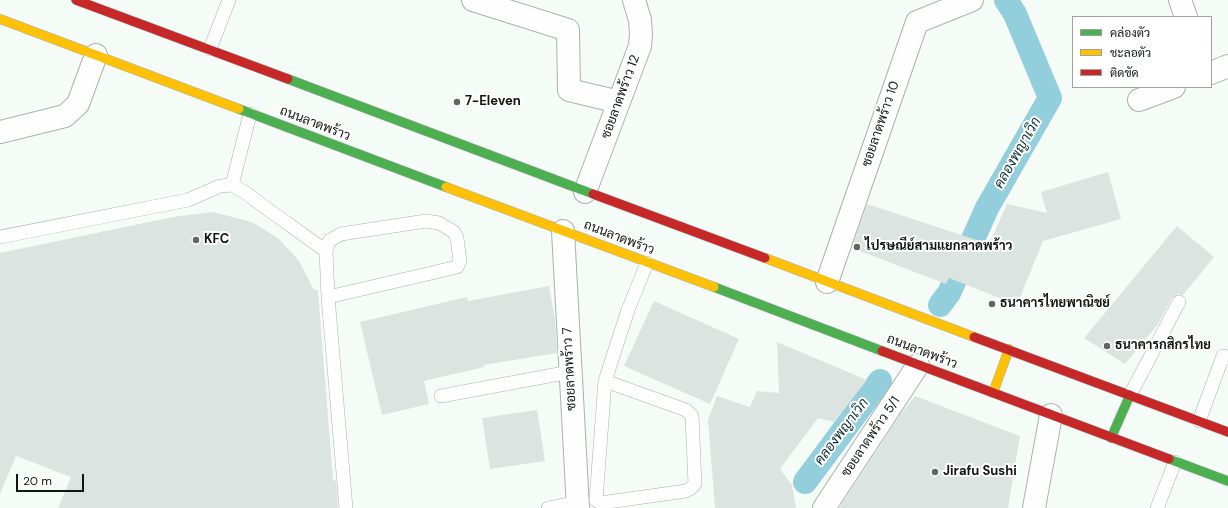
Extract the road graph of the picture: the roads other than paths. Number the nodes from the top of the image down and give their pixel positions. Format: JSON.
{"nodes":[{"id":1,"x":76,"y":0,"type":"edge"},
{"id":2,"x":229,"y":0,"type":"edge"},
{"id":3,"x":473,"y":0,"type":"edge"},
{"id":4,"x":634,"y":0,"type":"edge"},
{"id":5,"x":1180,"y":0,"type":"edge"},
{"id":6,"x":969,"y":1,"type":"edge"},
{"id":7,"x":1186,"y":16,"type":"edge"},
{"id":8,"x":0,"y":19,"type":"edge"},
{"id":9,"x":210,"y":50,"type":"junction"},
{"id":10,"x":96,"y":55,"type":"junction"},
{"id":11,"x":1228,"y":66,"type":"edge"},
{"id":12,"x":1212,"y":73,"type":"edge"},
{"id":13,"x":1171,"y":88,"type":"edge"},
{"id":14,"x":1139,"y":100,"type":"dead end"},
{"id":15,"x":619,"y":102,"type":"junction"},
{"id":16,"x":250,"y":114,"type":"junction"},
{"id":17,"x":0,"y":132,"type":"edge"},
{"id":18,"x":232,"y":185,"type":"junction"},
{"id":19,"x":585,"y":192,"type":"junction"},
{"id":20,"x":563,"y":231,"type":"junction"},
{"id":21,"x":0,"y":237,"type":"edge"},
{"id":22,"x":326,"y":251,"type":"junction"},
{"id":23,"x":647,"y":263,"type":"junction"},
{"id":24,"x":827,"y":282,"type":"junction"},
{"id":25,"x":328,"y":297,"type":"junction"},
{"id":26,"x":1179,"y":302,"type":"dead end"},
{"id":27,"x":1009,"y":349,"type":"junction"},
{"id":28,"x":1228,"y":358,"type":"edge"},
{"id":29,"x":918,"y":365,"type":"junction"},
{"id":30,"x":570,"y":372,"type":"junction"},
{"id":31,"x":605,"y":381,"type":"junction"},
{"id":32,"x":993,"y":393,"type":"junction"},
{"id":33,"x":1130,"y":395,"type":"junction"},
{"id":34,"x":441,"y":396,"type":"dead end"},
{"id":35,"x":1051,"y":415,"type":"junction"},
{"id":36,"x":1199,"y":421,"type":"junction"},
{"id":37,"x":1228,"y":432,"type":"edge"},
{"id":38,"x":1111,"y":438,"type":"junction"},
{"id":39,"x":1175,"y":462,"type":"junction"},
{"id":40,"x":1228,"y":481,"type":"edge"},
{"id":41,"x":578,"y":505,"type":"edge"},
{"id":42,"x":346,"y":508,"type":"edge"},
{"id":43,"x":548,"y":508,"type":"edge"},
{"id":44,"x":824,"y":508,"type":"edge"},
{"id":45,"x":1034,"y":508,"type":"edge"},
{"id":46,"x":1158,"y":508,"type":"edge"}],
"edges":[{"from":1,"to":9,"type":"main road"},
{"from":2,"to":9,"type":"lane"},
{"from":3,"to":15,"type":"street"},
{"from":4,"to":15,"type":"street","name":"ซอยลาดพร้าว 12"},
{"from":5,"to":7,"type":"street"},
{"from":6,"to":24,"type":"street","name":"ซอยลาดพร้าว 10"},
{"from":8,"to":10,"type":"main road","name":"ถนนลาดพร้าว"},
{"from":9,"to":19,"type":"main road"},
{"from":10,"to":16,"type":"main road","name":"ถนนลาดพร้าว"},
{"from":10,"to":17,"type":"street"},
{"from":11,"to":12,"type":"street"},
{"from":13,"to":14,"type":"street"},
{"from":15,"to":19,"type":"street","name":"ซอยลาดพร้าว 12"},
{"from":16,"to":18,"type":"lane"},
{"from":16,"to":20,"type":"main road","name":"ถนนลาดพร้าว"},
{"from":18,"to":21,"type":"lane"},
{"from":18,"to":22,"type":"lane"},
{"from":19,"to":24,"type":"main road"},
{"from":20,"to":23,"type":"main road","name":"ถนนลาดพร้าว"},
{"from":20,"to":30,"type":"street","name":"ซอยลาดพร้าว 7"},
{"from":22,"to":25,"type":"lane"},
{"from":22,"to":25,"type":"lane"},
{"from":23,"to":29,"type":"main road","name":"ถนนลาดพร้าว"},
{"from":23,"to":31,"type":"lane"},
{"from":24,"to":27,"type":"main road"},
{"from":25,"to":42,"type":"lane"},
{"from":26,"to":33,"type":"lane"},
{"from":27,"to":32,"type":"main road"},
{"from":27,"to":33,"type":"main road"},
{"from":28,"to":36,"type":"lane"},
{"from":29,"to":32,"type":"main road","name":"ถนนลาดพร้าว"},
{"from":29,"to":44,"type":"street","name":"ซอยลาดพร้าว 5/1"},
{"from":30,"to":34,"type":"lane"},
{"from":30,"to":41,"type":"street","name":"ซอยลาดพร้าว 7"},
{"from":31,"to":31,"type":"lane"},
{"from":32,"to":35,"type":"main road","name":"ถนนลาดพร้าว"},
{"from":33,"to":36,"type":"main road"},
{"from":33,"to":38,"type":"main road"},
{"from":35,"to":38,"type":"main road","name":"ถนนลาดพร้าว"},
{"from":35,"to":45,"type":"street"},
{"from":36,"to":37,"type":"main road"},
{"from":38,"to":39,"type":"main road","name":"ถนนลาดพร้าว"},
{"from":39,"to":40,"type":"main road","name":"ถนนลาดพร้าว"},
{"from":39,"to":46,"type":"lane"},
{"from":41,"to":43,"type":"lane"}]}
